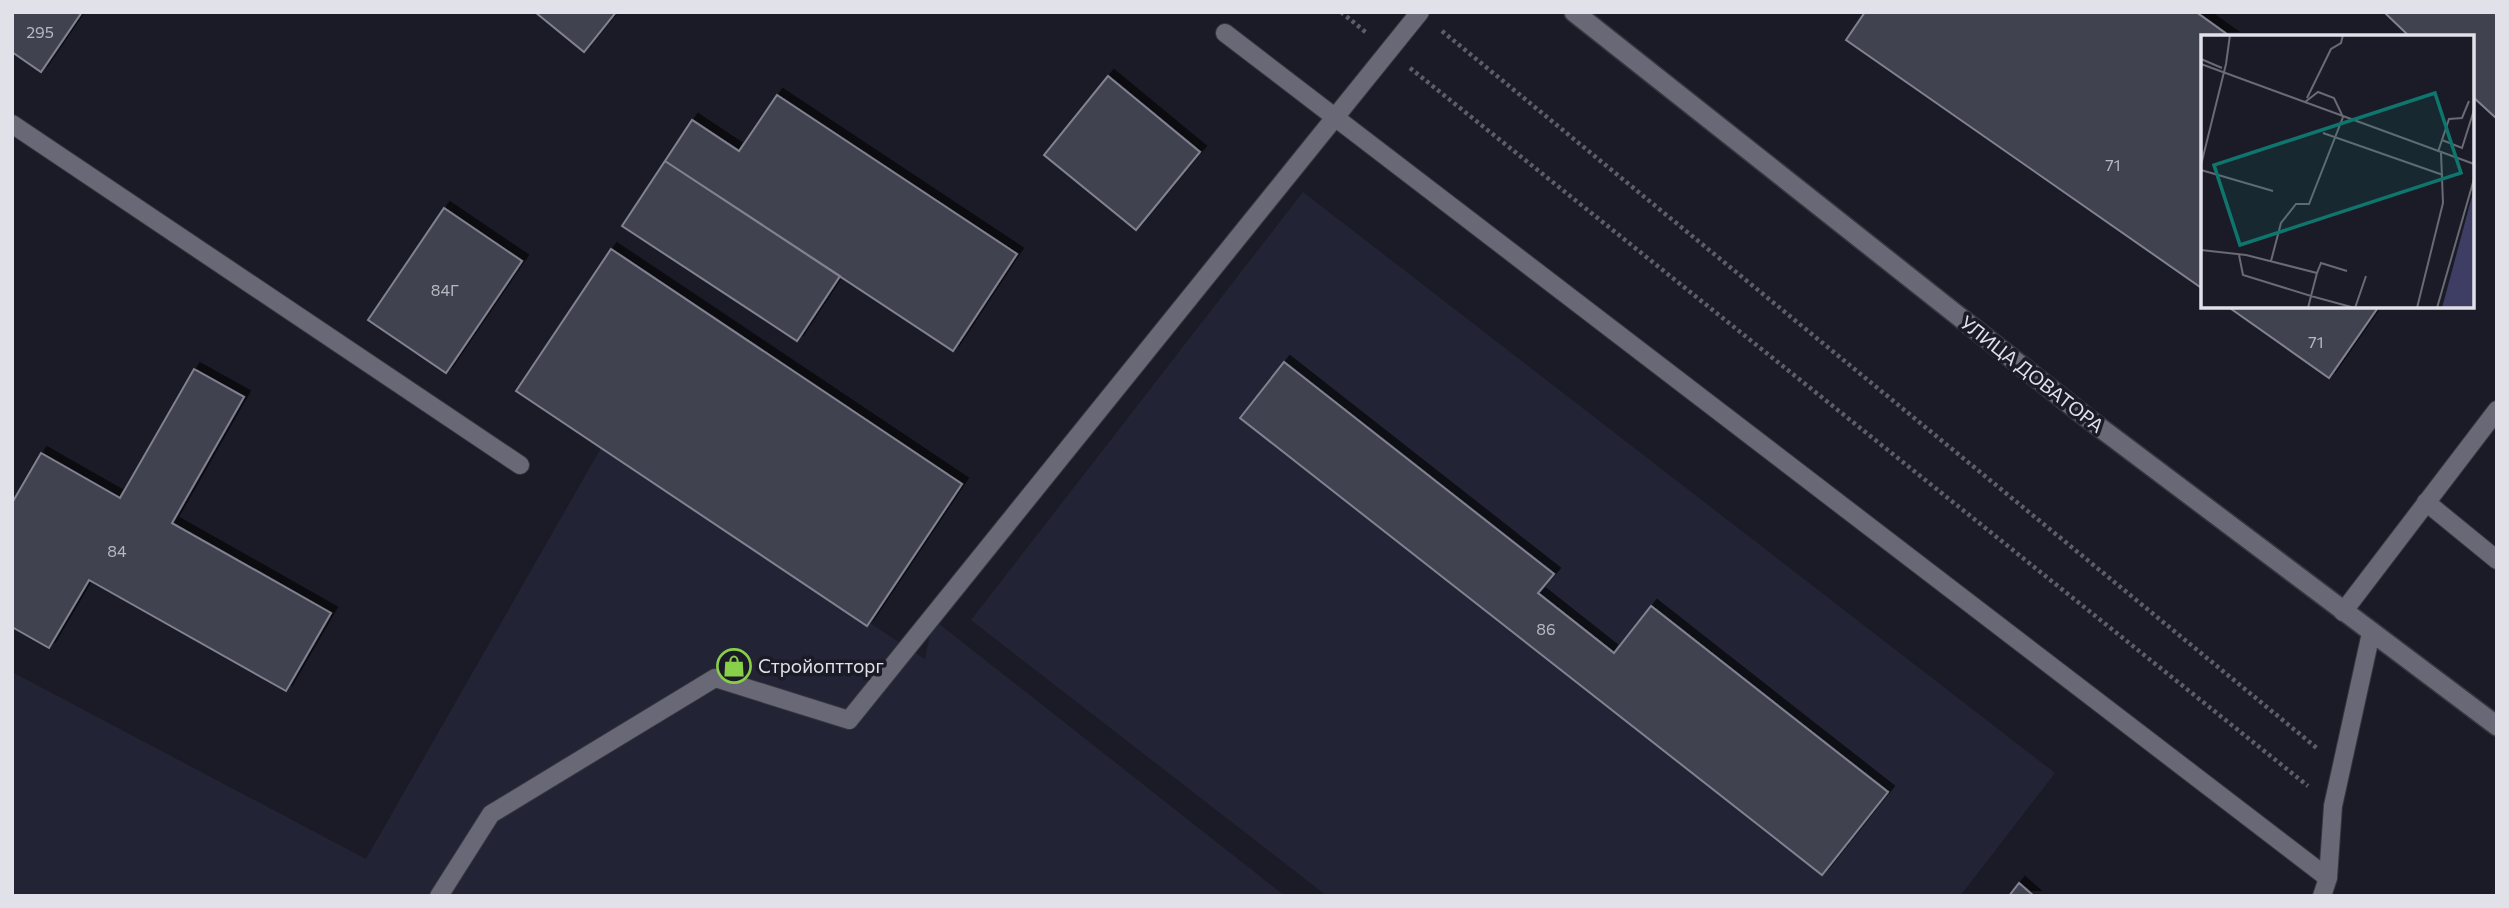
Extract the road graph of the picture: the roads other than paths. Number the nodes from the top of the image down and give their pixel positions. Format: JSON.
{"nodes":[{"id":1,"x":1420,"y":12,"type":"edge"},
{"id":2,"x":1574,"y":12,"type":"edge"},
{"id":3,"x":1225,"y":33,"type":"dead end"},
{"id":4,"x":1334,"y":116,"type":"junction"},
{"id":5,"x":12,"y":124,"type":"edge"},
{"id":6,"x":2497,"y":410,"type":"edge"},
{"id":7,"x":520,"y":466,"type":"dead end"},
{"id":8,"x":2426,"y":502,"type":"junction"},
{"id":9,"x":2497,"y":561,"type":"edge"},
{"id":10,"x":2343,"y":612,"type":"junction"},
{"id":11,"x":2371,"y":633,"type":"junction"},
{"id":12,"x":2497,"y":726,"type":"edge"},
{"id":13,"x":2328,"y":878,"type":"junction"},
{"id":14,"x":439,"y":896,"type":"edge"},
{"id":15,"x":2322,"y":896,"type":"edge"}],
"edges":[{"from":1,"to":4,"type":"lane"},
{"from":2,"to":10,"type":"main road","name":"УЛИЦА ДОВАТОРА"},
{"from":3,"to":4,"type":"lane"},
{"from":4,"to":13,"type":"lane"},
{"from":4,"to":14,"type":"lane"},
{"from":5,"to":7,"type":"lane"},
{"from":6,"to":8,"type":"lane"},
{"from":8,"to":9,"type":"lane"},
{"from":8,"to":10,"type":"lane"},
{"from":10,"to":11,"type":"main road","name":"УЛИЦА ДОВАТОРА"},
{"from":11,"to":12,"type":"main road","name":"УЛИЦА ДОВАТОРА"},
{"from":11,"to":13,"type":"lane"},
{"from":13,"to":15,"type":"lane"}]}
